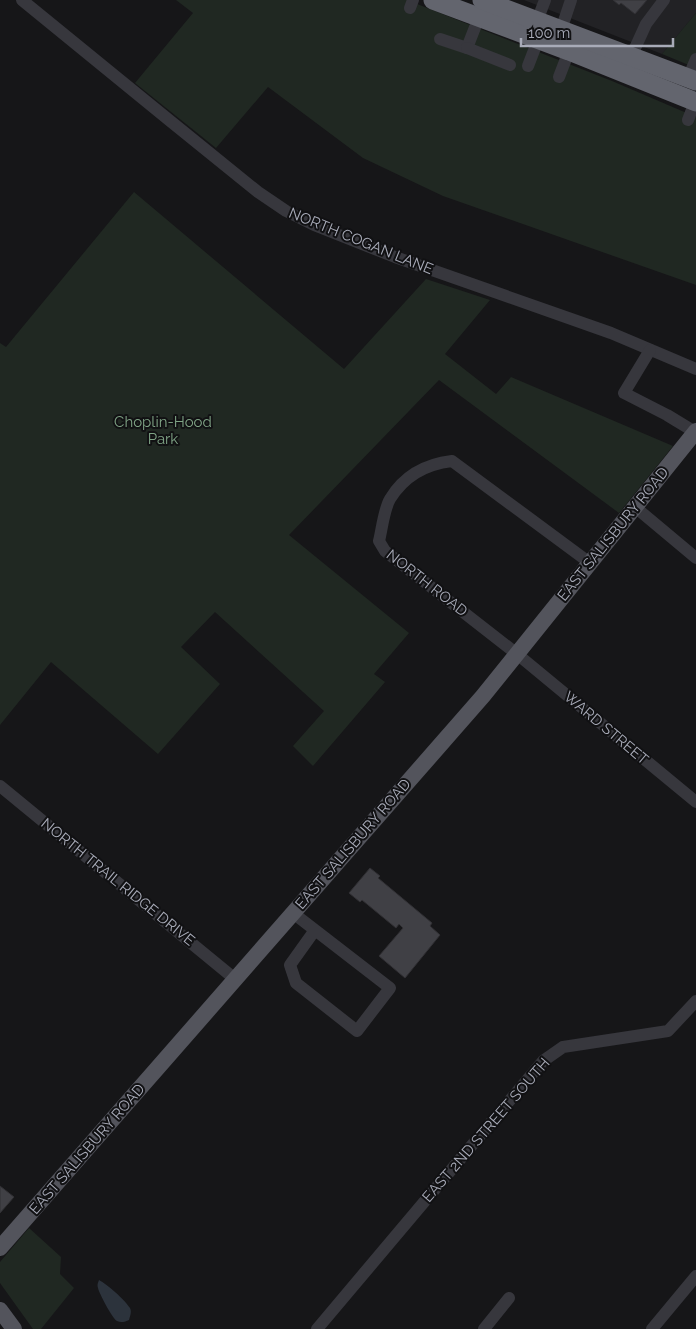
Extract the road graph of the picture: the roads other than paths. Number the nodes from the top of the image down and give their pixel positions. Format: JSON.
{"nodes":[{"id":1,"x":22,"y":0,"type":"edge"},
{"id":2,"x":433,"y":0,"type":"edge"},
{"id":3,"x":545,"y":0,"type":"edge"},
{"id":4,"x":571,"y":0,"type":"edge"},
{"id":5,"x":664,"y":0,"type":"edge"},
{"id":6,"x":480,"y":9,"type":"edge"},
{"id":7,"x":537,"y":21,"type":"junction"},
{"id":8,"x":561,"y":30,"type":"junction"},
{"id":9,"x":440,"y":39,"type":"dead end"},
{"id":10,"x":538,"y":40,"type":"junction"},
{"id":11,"x":467,"y":48,"type":"junction"},
{"id":12,"x":569,"y":51,"type":"junction"},
{"id":13,"x":631,"y":57,"type":"junction"},
{"id":14,"x":696,"y":59,"type":"edge"},
{"id":15,"x":510,"y":65,"type":"dead end"},
{"id":16,"x":528,"y":66,"type":"dead end"},
{"id":17,"x":559,"y":77,"type":"dead end"},
{"id":18,"x":692,"y":80,"type":"edge"},
{"id":19,"x":695,"y":102,"type":"edge"},
{"id":20,"x":688,"y":120,"type":"dead end"},
{"id":21,"x":650,"y":350,"type":"junction"},
{"id":22,"x":696,"y":369,"type":"edge"},
{"id":23,"x":695,"y":432,"type":"edge"},
{"id":24,"x":635,"y":507,"type":"junction"},
{"id":25,"x":696,"y":558,"type":"edge"},
{"id":26,"x":590,"y":563,"type":"junction"},
{"id":27,"x":517,"y":654,"type":"junction"},
{"id":28,"x":0,"y":786,"type":"edge"},
{"id":29,"x":696,"y":802,"type":"edge"},
{"id":30,"x":293,"y":913,"type":"junction"},
{"id":31,"x":315,"y":930,"type":"junction"},
{"id":32,"x":235,"y":979,"type":"junction"},
{"id":33,"x":696,"y":1001,"type":"edge"},
{"id":34,"x":0,"y":1248,"type":"edge"},
{"id":35,"x":696,"y":1276,"type":"edge"},
{"id":36,"x":509,"y":1298,"type":"dead end"},
{"id":37,"x":0,"y":1310,"type":"edge"},
{"id":38,"x":657,"y":1327,"type":"edge"},
{"id":39,"x":14,"y":1329,"type":"edge"},
{"id":40,"x":317,"y":1329,"type":"edge"},
{"id":41,"x":484,"y":1329,"type":"edge"}],
"edges":[{"from":1,"to":21,"type":"street","name":"NORTH COGAN LANE"},
{"from":2,"to":6,"type":"highway"},
{"from":3,"to":7,"type":"street"},
{"from":4,"to":8,"type":"street"},
{"from":5,"to":13,"type":"street"},
{"from":6,"to":7,"type":"highway"},
{"from":6,"to":10,"type":"highway"},
{"from":6,"to":11,"type":"street"},
{"from":7,"to":8,"type":"highway"},
{"from":8,"to":13,"type":"highway"},
{"from":9,"to":11,"type":"street"},
{"from":10,"to":12,"type":"highway"},
{"from":10,"to":16,"type":"street"},
{"from":11,"to":15,"type":"street"},
{"from":12,"to":17,"type":"street"},
{"from":12,"to":19,"type":"highway"},
{"from":13,"to":18,"type":"highway"},
{"from":14,"to":18,"type":"street"},
{"from":19,"to":20,"type":"street"},
{"from":21,"to":22,"type":"street","name":"NORTH COGAN LANE"},
{"from":21,"to":23,"type":"street"},
{"from":23,"to":24,"type":"main road","name":"EAST SALISBURY ROAD"},
{"from":24,"to":25,"type":"street"},
{"from":24,"to":26,"type":"main road","name":"EAST SALISBURY ROAD"},
{"from":26,"to":27,"type":"main road","name":"EAST SALISBURY ROAD"},
{"from":26,"to":27,"type":"street","name":"NORTH ROAD"},
{"from":27,"to":29,"type":"street","name":"WARD STREET"},
{"from":27,"to":30,"type":"main road","name":"EAST SALISBURY ROAD"},
{"from":28,"to":32,"type":"street","name":"NORTH TRAIL RIDGE DRIVE"},
{"from":30,"to":31,"type":"street"},
{"from":30,"to":32,"type":"main road","name":"EAST SALISBURY ROAD"},
{"from":31,"to":31,"type":"street"},
{"from":32,"to":34,"type":"main road","name":"EAST SALISBURY ROAD"},
{"from":33,"to":40,"type":"street","name":"EAST 2ND STREET SOUTH"},
{"from":35,"to":38,"type":"street"},
{"from":36,"to":41,"type":"street"},
{"from":37,"to":39,"type":"main road"}]}
